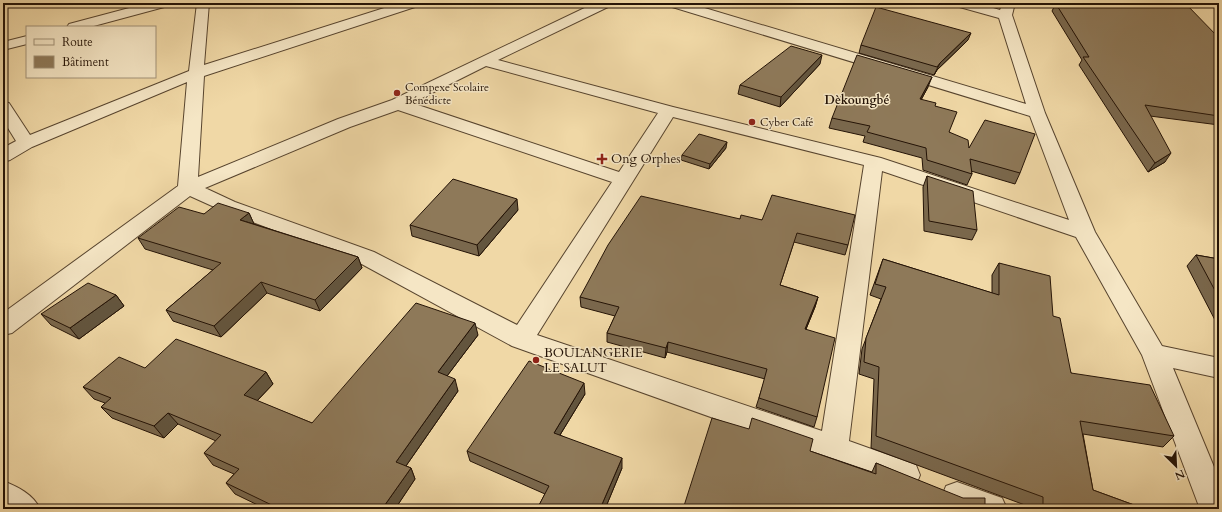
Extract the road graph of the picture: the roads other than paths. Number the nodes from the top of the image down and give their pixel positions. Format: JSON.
{"nodes":[{"id":1,"x":163,"y":3,"type":"edge"},
{"id":2,"x":203,"y":3,"type":"edge"},
{"id":3,"x":413,"y":3,"type":"edge"},
{"id":4,"x":605,"y":3,"type":"edge"},
{"id":5,"x":674,"y":3,"type":"edge"},
{"id":6,"x":960,"y":3,"type":"edge"},
{"id":7,"x":1007,"y":9,"type":"edge"},
{"id":8,"x":78,"y":26,"type":"edge"},
{"id":9,"x":26,"y":40,"type":"edge"},
{"id":10,"x":3,"y":46,"type":"edge"},
{"id":11,"x":484,"y":61,"type":"junction"},
{"id":12,"x":196,"y":73,"type":"junction"},
{"id":13,"x":398,"y":104,"type":"junction"},
{"id":14,"x":3,"y":107,"type":"edge"},
{"id":15,"x":668,"y":111,"type":"junction"},
{"id":16,"x":1037,"y":113,"type":"junction"},
{"id":17,"x":26,"y":143,"type":"junction"},
{"id":18,"x":3,"y":156,"type":"edge"},
{"id":19,"x":874,"y":162,"type":"junction"},
{"id":20,"x":624,"y":180,"type":"junction"},
{"id":21,"x":188,"y":188,"type":"junction"},
{"id":22,"x":1084,"y":232,"type":"junction"},
{"id":23,"x":3,"y":326,"type":"edge"},
{"id":24,"x":521,"y":339,"type":"junction"},
{"id":25,"x":1154,"y":354,"type":"junction"},
{"id":26,"x":1219,"y":368,"type":"edge"},
{"id":27,"x":834,"y":448,"type":"junction"},
{"id":28,"x":3,"y":495,"type":"edge"},
{"id":29,"x":24,"y":509,"type":"edge"},
{"id":30,"x":991,"y":509,"type":"edge"},
{"id":31,"x":1216,"y":509,"type":"edge"}],
"edges":[{"from":1,"to":8,"type":"street"},
{"from":2,"to":12,"type":"street"},
{"from":3,"to":12,"type":"street"},
{"from":4,"to":11,"type":"street"},
{"from":5,"to":16,"type":"street"},
{"from":6,"to":7,"type":"street"},
{"from":7,"to":16,"type":"street"},
{"from":9,"to":10,"type":"street"},
{"from":11,"to":13,"type":"street"},
{"from":11,"to":15,"type":"street"},
{"from":12,"to":17,"type":"street"},
{"from":12,"to":21,"type":"street"},
{"from":13,"to":20,"type":"street"},
{"from":13,"to":21,"type":"street"},
{"from":14,"to":17,"type":"street"},
{"from":15,"to":19,"type":"street"},
{"from":15,"to":20,"type":"street"},
{"from":16,"to":22,"type":"street"},
{"from":17,"to":18,"type":"street"},
{"from":19,"to":22,"type":"street"},
{"from":19,"to":27,"type":"street"},
{"from":20,"to":24,"type":"street"},
{"from":21,"to":23,"type":"street"},
{"from":21,"to":24,"type":"street"},
{"from":22,"to":25,"type":"street"},
{"from":24,"to":27,"type":"street"},
{"from":25,"to":26,"type":"street"},
{"from":25,"to":31,"type":"street"},
{"from":27,"to":30,"type":"street"},
{"from":28,"to":29,"type":"street"}]}
